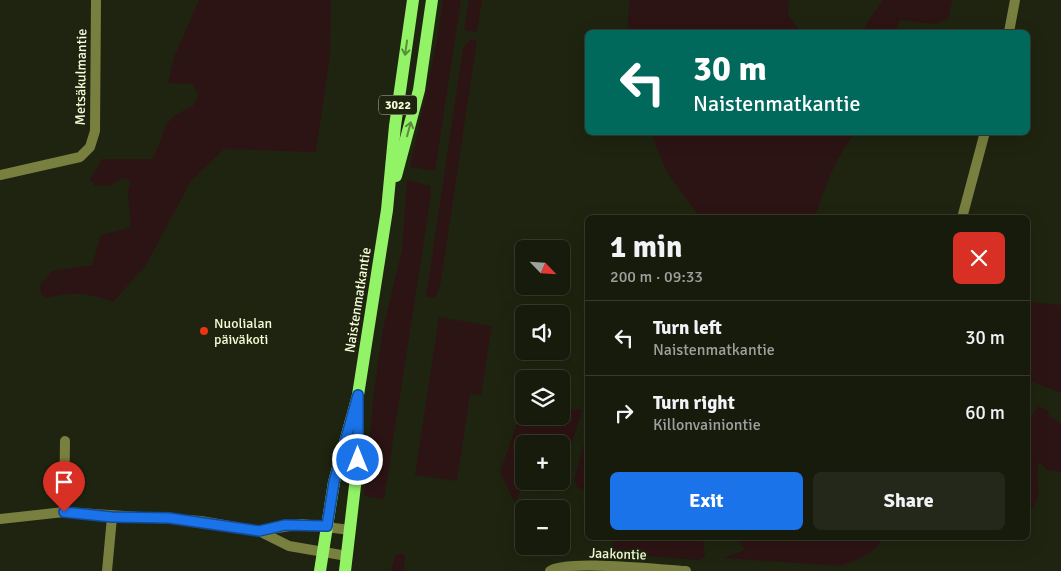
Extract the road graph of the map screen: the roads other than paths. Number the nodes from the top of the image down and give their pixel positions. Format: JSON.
{"nodes":[{"id":1,"x":96,"y":0,"type":"edge"},
{"id":2,"x":413,"y":0,"type":"edge"},
{"id":3,"x":432,"y":0,"type":"edge"},
{"id":4,"x":1015,"y":0,"type":"edge"},
{"id":5,"x":1009,"y":30,"type":"edge"},
{"id":6,"x":984,"y":135,"type":"edge"},
{"id":7,"x":0,"y":174,"type":"edge"},
{"id":8,"x":387,"y":210,"type":"junction"},
{"id":9,"x":963,"y":215,"type":"edge"},
{"id":10,"x":358,"y":395,"type":"junction"},
{"id":11,"x":65,"y":441,"type":"dead end"},
{"id":12,"x":64,"y":512,"type":"junction"},
{"id":13,"x":112,"y":517,"type":"junction"},
{"id":14,"x":0,"y":519,"type":"edge"},
{"id":15,"x":327,"y":526,"type":"junction"},
{"id":16,"x":350,"y":530,"type":"junction"},
{"id":17,"x":259,"y":531,"type":"junction"},
{"id":18,"x":323,"y":553,"type":"junction"},
{"id":19,"x":347,"y":556,"type":"junction"},
{"id":20,"x":107,"y":571,"type":"edge"},
{"id":21,"x":320,"y":571,"type":"edge"},
{"id":22,"x":345,"y":571,"type":"edge"},
{"id":23,"x":550,"y":571,"type":"edge"},
{"id":24,"x":686,"y":571,"type":"edge"}],
"edges":[{"from":1,"to":7,"type":"street","name":"Metsäkulmantie"},
{"from":2,"to":8,"type":"main road","name":"Naistenmatkantie","number":"3022","one_way":true},
{"from":8,"to":3,"type":"main road","name":"Naistenmatkantie","number":"3022","one_way":true},
{"from":4,"to":5,"type":"street"},
{"from":6,"to":9,"type":"street"},
{"from":8,"to":10,"type":"main road","name":"Naistenmatkantie","number":"3022"},
{"from":10,"to":15,"type":"main road","name":"Naistenmatkantie","number":"3022"},
{"from":10,"to":16,"type":"main road","name":"Naistenmatkantie","number":"3022"},
{"from":11,"to":12,"type":"street"},
{"from":12,"to":13,"type":"street"},
{"from":12,"to":14,"type":"street"},
{"from":13,"to":17,"type":"street"},
{"from":13,"to":20,"type":"street"},
{"from":15,"to":16,"type":"street"},
{"from":15,"to":17,"type":"street"},
{"from":15,"to":18,"type":"main road","name":"Naistenmatkantie","number":"3022"},
{"from":16,"to":19,"type":"main road","name":"Naistenmatkantie","number":"3022"},
{"from":17,"to":18,"type":"street"},
{"from":18,"to":19,"type":"street"},
{"from":18,"to":21,"type":"main road","name":"Naistenmatkantie","number":"3022"},
{"from":19,"to":22,"type":"main road","name":"Naistenmatkantie","number":"3022"},
{"from":23,"to":24,"type":"street","name":"Jaakontie"}]}
